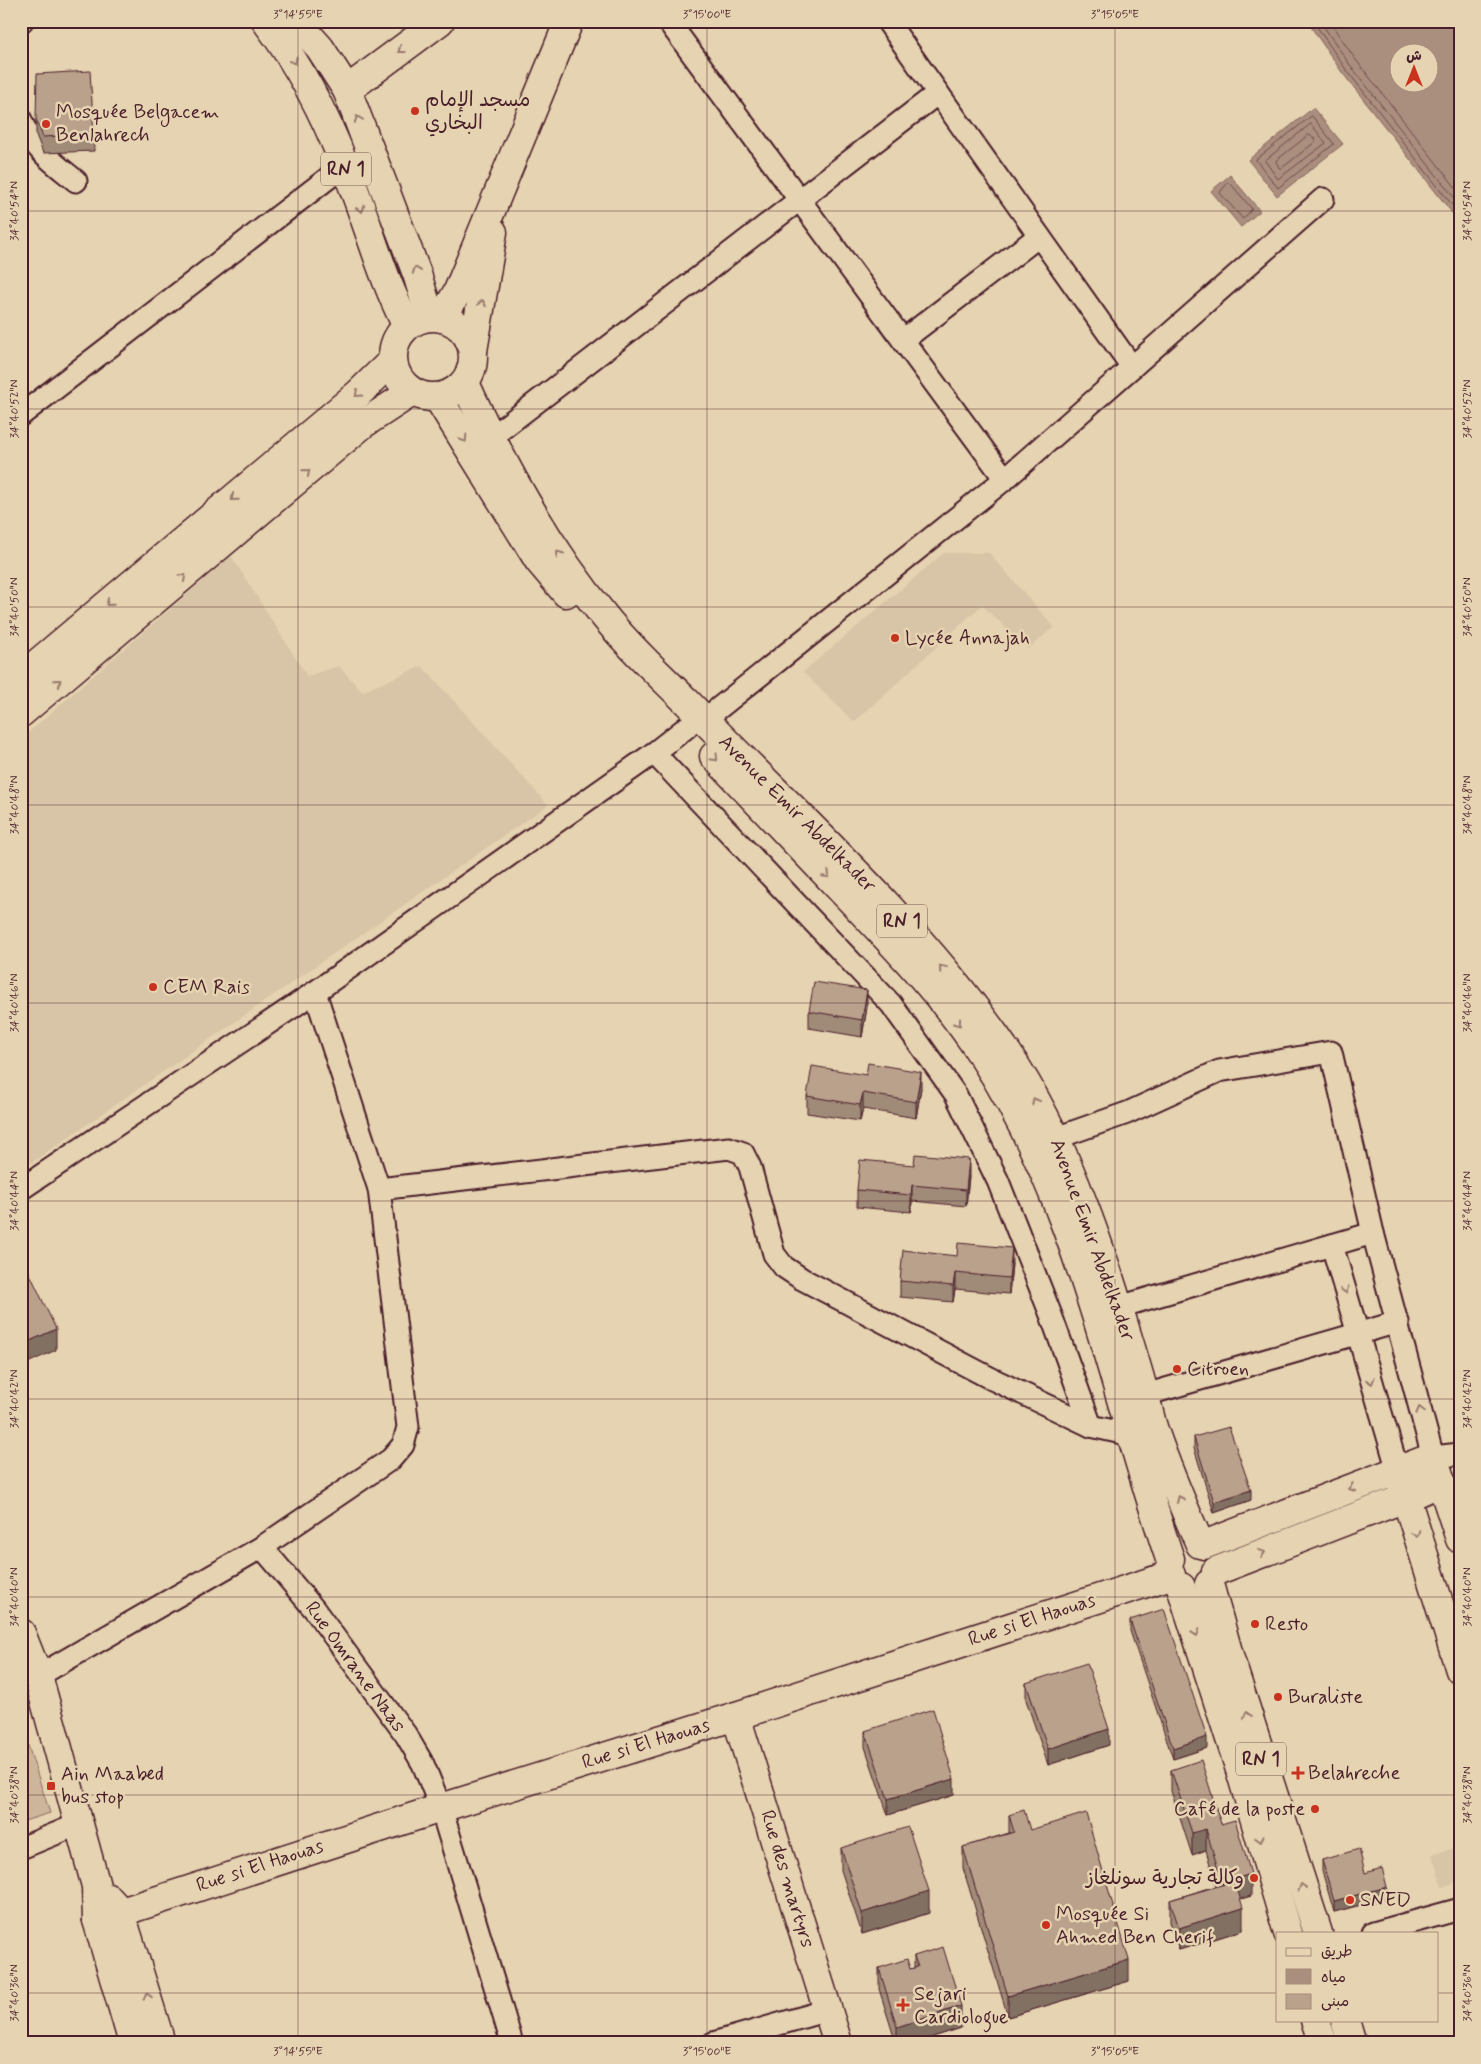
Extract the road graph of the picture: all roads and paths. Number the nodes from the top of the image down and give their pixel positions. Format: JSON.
{"nodes":[{"id":1,"x":266,"y":21,"type":"edge"},
{"id":2,"x":440,"y":21,"type":"edge"},
{"id":3,"x":569,"y":21,"type":"edge"},
{"id":4,"x":668,"y":21,"type":"edge"},
{"id":5,"x":886,"y":21,"type":"edge"},
{"id":6,"x":304,"y":24,"type":"edge"},
{"id":7,"x":347,"y":90,"type":"junction"},
{"id":8,"x":938,"y":93,"type":"junction"},
{"id":9,"x":21,"y":120,"type":"edge"},
{"id":10,"x":345,"y":165,"type":"junction"},
{"id":11,"x":76,"y":181,"type":"dead end"},
{"id":12,"x":498,"y":196,"type":"junction"},
{"id":13,"x":799,"y":199,"type":"junction"},
{"id":14,"x":1322,"y":199,"type":"dead end"},
{"id":15,"x":1039,"y":236,"type":"junction"},
{"id":16,"x":426,"y":320,"type":"junction"},
{"id":17,"x":902,"y":340,"type":"junction"},
{"id":18,"x":474,"y":351,"type":"junction"},
{"id":19,"x":393,"y":360,"type":"junction"},
{"id":20,"x":1132,"y":367,"type":"junction"},
{"id":21,"x":465,"y":383,"type":"junction"},
{"id":22,"x":425,"y":395,"type":"junction"},
{"id":23,"x":21,"y":415,"type":"edge"},
{"id":24,"x":490,"y":438,"type":"junction"},
{"id":25,"x":1005,"y":480,"type":"junction"},
{"id":26,"x":21,"y":677,"type":"edge"},
{"id":27,"x":21,"y":713,"type":"edge"},
{"id":28,"x":695,"y":723,"type":"junction"},
{"id":29,"x":654,"y":753,"type":"junction"},
{"id":30,"x":316,"y":992,"type":"junction"},
{"id":31,"x":1056,"y":1138,"type":"junction"},
{"id":32,"x":21,"y":1189,"type":"edge"},
{"id":33,"x":379,"y":1189,"type":"junction"},
{"id":34,"x":1373,"y":1233,"type":"junction"},
{"id":35,"x":1332,"y":1245,"type":"junction"},
{"id":36,"x":1119,"y":1307,"type":"junction"},
{"id":37,"x":1398,"y":1322,"type":"junction"},
{"id":38,"x":1357,"y":1334,"type":"junction"},
{"id":39,"x":1145,"y":1395,"type":"junction"},
{"id":40,"x":1091,"y":1426,"type":"junction"},
{"id":41,"x":1142,"y":1433,"type":"junction"},
{"id":42,"x":1460,"y":1454,"type":"edge"},
{"id":43,"x":1460,"y":1458,"type":"edge"},
{"id":44,"x":1437,"y":1469,"type":"junction"},
{"id":45,"x":1398,"y":1471,"type":"junction"},
{"id":46,"x":1405,"y":1498,"type":"junction"},
{"id":47,"x":1460,"y":1539,"type":"edge"},
{"id":48,"x":1202,"y":1545,"type":"junction"},
{"id":49,"x":262,"y":1547,"type":"junction"},
{"id":50,"x":1174,"y":1574,"type":"junction"},
{"id":51,"x":1213,"y":1577,"type":"junction"},
{"id":52,"x":21,"y":1632,"type":"edge"},
{"id":53,"x":1460,"y":1670,"type":"edge"},
{"id":54,"x":38,"y":1676,"type":"junction"},
{"id":55,"x":736,"y":1716,"type":"junction"},
{"id":56,"x":441,"y":1808,"type":"junction"},
{"id":57,"x":79,"y":1824,"type":"junction"},
{"id":58,"x":21,"y":1848,"type":"edge"},
{"id":59,"x":1460,"y":1909,"type":"edge"},
{"id":60,"x":109,"y":1916,"type":"junction"},
{"id":61,"x":1288,"y":1932,"type":"edge"},
{"id":62,"x":1318,"y":1932,"type":"edge"},
{"id":63,"x":1377,"y":1932,"type":"edge"},
{"id":64,"x":828,"y":2010,"type":"junction"},
{"id":65,"x":1316,"y":2022,"type":"edge"},
{"id":66,"x":1346,"y":2022,"type":"edge"},
{"id":67,"x":133,"y":2043,"type":"edge"},
{"id":68,"x":161,"y":2043,"type":"edge"},
{"id":69,"x":512,"y":2043,"type":"edge"},
{"id":70,"x":713,"y":2043,"type":"edge"},
{"id":71,"x":838,"y":2043,"type":"edge"},
{"id":72,"x":1322,"y":2043,"type":"edge"},
{"id":73,"x":1352,"y":2043,"type":"edge"}],
"edges":[{"from":1,"to":10,"type":"main road","number":"RN 1","one_way":true},
{"from":2,"to":7,"type":"main road","one_way":true},
{"from":3,"to":12,"type":"main road"},
{"from":4,"to":13,"type":"street"},
{"from":5,"to":8,"type":"street"},
{"from":6,"to":7,"type":"main road","number":"RN 1"},
{"from":16,"to":7,"type":"main road","number":"RN 1","one_way":true},
{"from":8,"to":13,"type":"street"},
{"from":8,"to":15,"type":"street"},
{"from":9,"to":11,"type":"street"},
{"from":10,"to":16,"type":"main road","number":"RN 1","one_way":true},
{"from":10,"to":23,"type":"street"},
{"from":12,"to":16,"type":"main road"},
{"from":18,"to":12,"type":"main road","one_way":true},
{"from":13,"to":17,"type":"street"},
{"from":13,"to":24,"type":"street"},
{"from":14,"to":20,"type":"street"},
{"from":15,"to":17,"type":"street"},
{"from":15,"to":20,"type":"street"},
{"from":16,"to":18,"type":"main road"},
{"from":16,"to":19,"type":"main road"},
{"from":17,"to":25,"type":"street"},
{"from":18,"to":21,"type":"main road"},
{"from":19,"to":22,"type":"main road"},
{"from":19,"to":26,"type":"main road","one_way":true},
{"from":20,"to":25,"type":"street"},
{"from":21,"to":22,"type":"main road"},
{"from":21,"to":24,"type":"main road","name":"Avenue Emir Abdelkader","number":"RN 1"},
{"from":27,"to":22,"type":"main road","one_way":true},
{"from":22,"to":28,"type":"main road","name":"Avenue Emir Abdelkader","number":"RN 1","one_way":true},
{"from":28,"to":24,"type":"main road","name":"Avenue Emir Abdelkader","number":"RN 1","one_way":true},
{"from":25,"to":28,"type":"street"},
{"from":28,"to":29,"type":"street"},
{"from":31,"to":28,"type":"main road","name":"Avenue Emir Abdelkader","number":"RN 1","one_way":true},
{"from":28,"to":41,"type":"main road","name":"Avenue Emir Abdelkader","number":"RN 1","one_way":true},
{"from":29,"to":30,"type":"street"},
{"from":29,"to":40,"type":"street"},
{"from":30,"to":32,"type":"street"},
{"from":30,"to":33,"type":"street"},
{"from":31,"to":34,"type":"street"},
{"from":31,"to":36,"type":"main road","name":"Avenue Emir Abdelkader","number":"RN 1"},
{"from":33,"to":40,"type":"street"},
{"from":33,"to":49,"type":"street"},
{"from":34,"to":35,"type":"street"},
{"from":34,"to":37,"type":"street"},
{"from":35,"to":36,"type":"street"},
{"from":35,"to":38,"type":"street","one_way":true},
{"from":36,"to":39,"type":"main road","name":"Avenue Emir Abdelkader","number":"RN 1"},
{"from":37,"to":38,"type":"street"},
{"from":44,"to":37,"type":"street","one_way":true},
{"from":38,"to":39,"type":"street"},
{"from":38,"to":45,"type":"street","one_way":true},
{"from":39,"to":41,"type":"main road","name":"Avenue Emir Abdelkader","number":"RN 1"},
{"from":40,"to":41,"type":"street"},
{"from":48,"to":41,"type":"main road","name":"Avenue Emir Abdelkader","number":"RN 1","one_way":true},
{"from":41,"to":50,"type":"main road","name":"Avenue Emir Abdelkader","number":"RN 1"},
{"from":42,"to":44,"type":"street"},
{"from":43,"to":44,"type":"street"},
{"from":44,"to":45,"type":"main road"},
{"from":44,"to":46,"type":"main road"},
{"from":44,"to":47,"type":"main road"},
{"from":45,"to":46,"type":"main road"},
{"from":45,"to":48,"type":"main road","one_way":true},
{"from":51,"to":46,"type":"main road","one_way":true},
{"from":46,"to":53,"type":"main road","one_way":true},
{"from":48,"to":50,"type":"main road"},
{"from":48,"to":51,"type":"main road"},
{"from":49,"to":54,"type":"street"},
{"from":49,"to":56,"type":"street","name":"Rue Omrane Naas"},
{"from":50,"to":51,"type":"main road"},
{"from":50,"to":55,"type":"main road","name":"Rue si El Haouas"},
{"from":50,"to":61,"type":"main road","name":"Avenue Emir Abdelkader","number":"RN 1","one_way":true},
{"from":62,"to":51,"type":"main road","number":"RN 1","one_way":true},
{"from":52,"to":54,"type":"main road"},
{"from":54,"to":57,"type":"main road"},
{"from":55,"to":56,"type":"main road","name":"Rue si El Haouas"},
{"from":55,"to":64,"type":"main road","name":"Rue des martyrs"},
{"from":56,"to":60,"type":"main road","name":"Rue si El Haouas"},
{"from":56,"to":69,"type":"street","name":"Rue Omrane Naas"},
{"from":57,"to":58,"type":"street"},
{"from":57,"to":60,"type":"main road"},
{"from":59,"to":63,"type":"street"},
{"from":60,"to":67,"type":"main road"},
{"from":68,"to":60,"type":"main road","one_way":true},
{"from":64,"to":70,"type":"street"},
{"from":64,"to":71,"type":"main road","name":"Rue des martyrs"},
{"from":65,"to":72,"type":"main road"},
{"from":66,"to":73,"type":"main road"}]}
